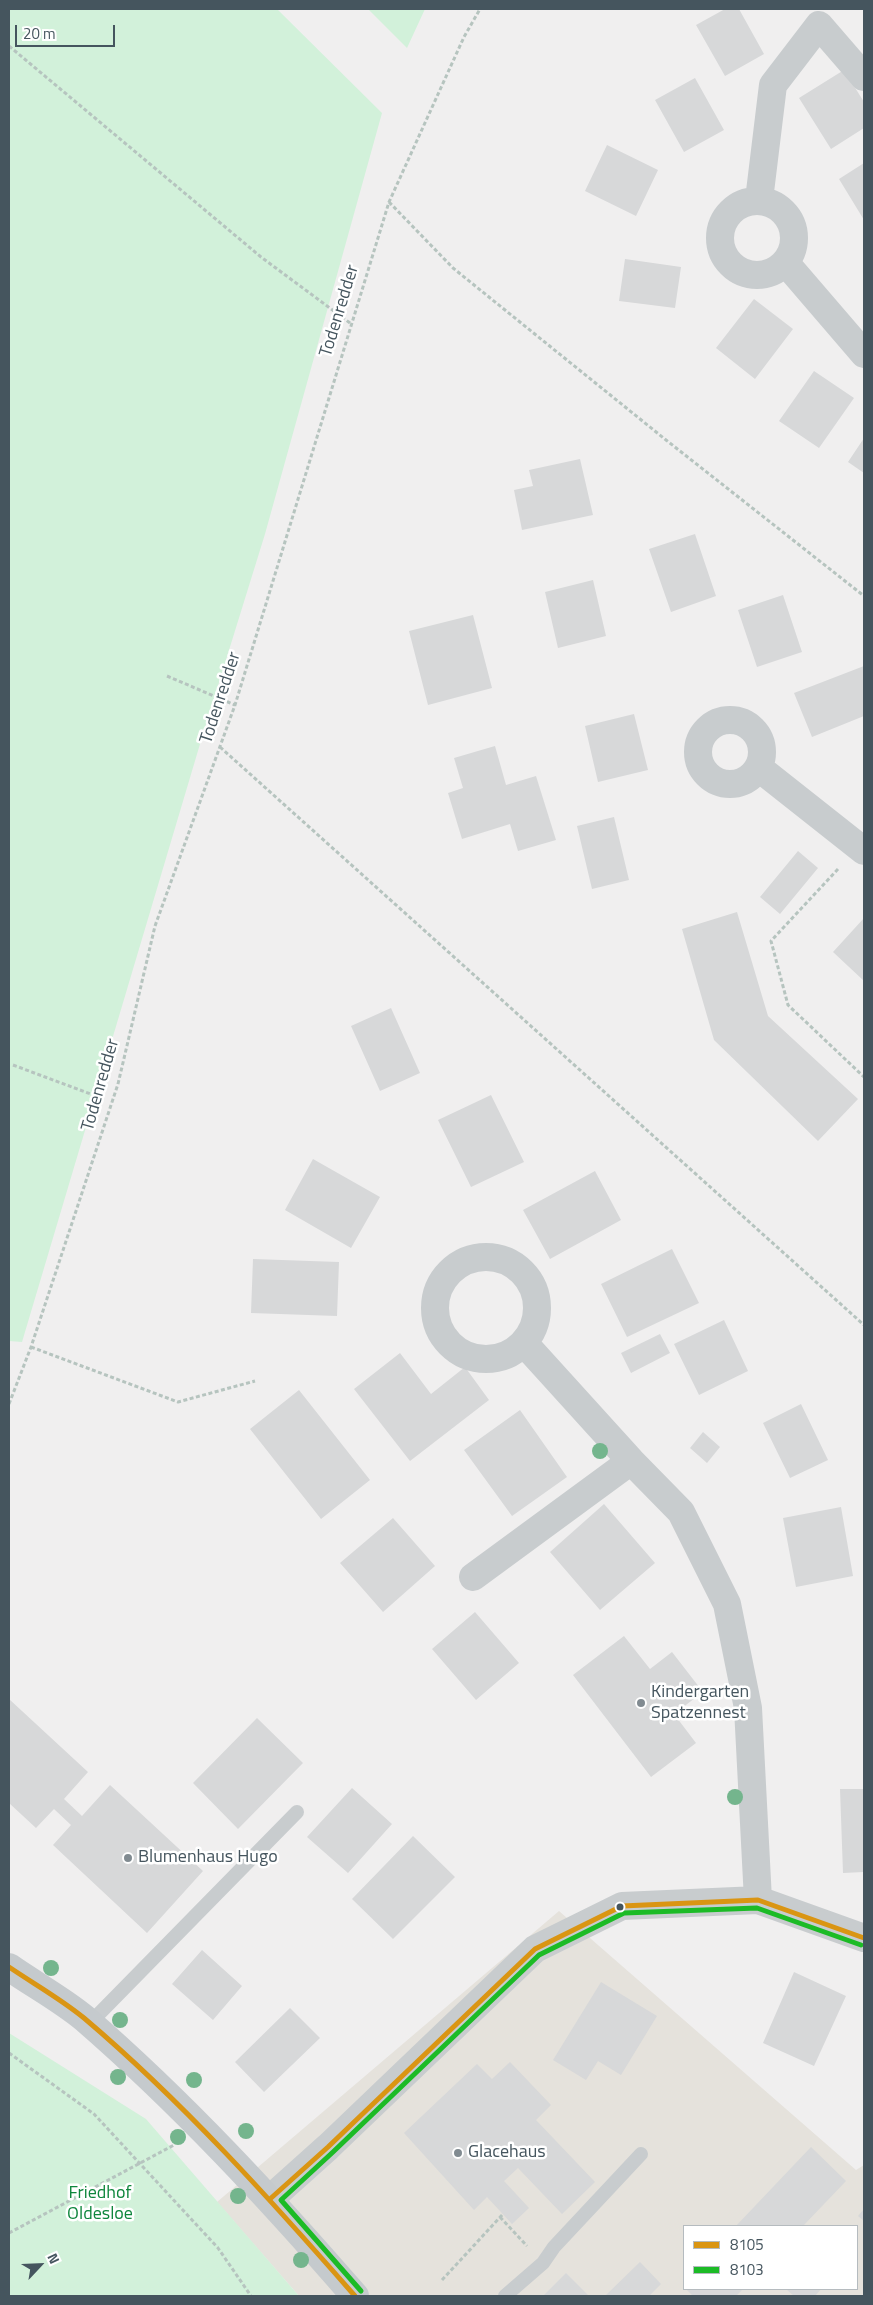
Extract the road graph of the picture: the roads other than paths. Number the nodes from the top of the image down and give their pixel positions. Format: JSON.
{"nodes":[{"id":1,"x":864,"y":76,"type":"edge"},
{"id":2,"x":759,"y":200,"type":"junction"},
{"id":3,"x":785,"y":262,"type":"junction"},
{"id":4,"x":864,"y":354,"type":"edge"},
{"id":5,"x":759,"y":768,"type":"dead end"},
{"id":6,"x":862,"y":849,"type":"edge"},
{"id":7,"x":524,"y":1343,"type":"dead end"},
{"id":8,"x":631,"y":1461,"type":"junction"},
{"id":9,"x":473,"y":1577,"type":"dead end"},
{"id":10,"x":297,"y":1812,"type":"dead end"},
{"id":11,"x":758,"y":1900,"type":"junction"},
{"id":12,"x":864,"y":1938,"type":"edge"},
{"id":13,"x":9,"y":1967,"type":"edge"},
{"id":14,"x":89,"y":2024,"type":"junction"},
{"id":15,"x":641,"y":2154,"type":"dead end"},
{"id":16,"x":270,"y":2199,"type":"junction"},
{"id":17,"x":355,"y":2296,"type":"edge"},
{"id":18,"x":505,"y":2296,"type":"edge"}],
"edges":[{"from":1,"to":2,"type":"street"},
{"from":2,"to":3,"type":"street"},
{"from":2,"to":3,"type":"street"},
{"from":3,"to":4,"type":"street"},
{"from":5,"to":6,"type":"street"},
{"from":7,"to":8,"type":"street"},
{"from":8,"to":9,"type":"street"},
{"from":8,"to":11,"type":"street"},
{"from":10,"to":14,"type":"lane"},
{"from":11,"to":12,"type":"street"},
{"from":11,"to":16,"type":"street"},
{"from":13,"to":14,"type":"main road"},
{"from":14,"to":16,"type":"main road"},
{"from":15,"to":18,"type":"lane"},
{"from":16,"to":17,"type":"main road"}]}
